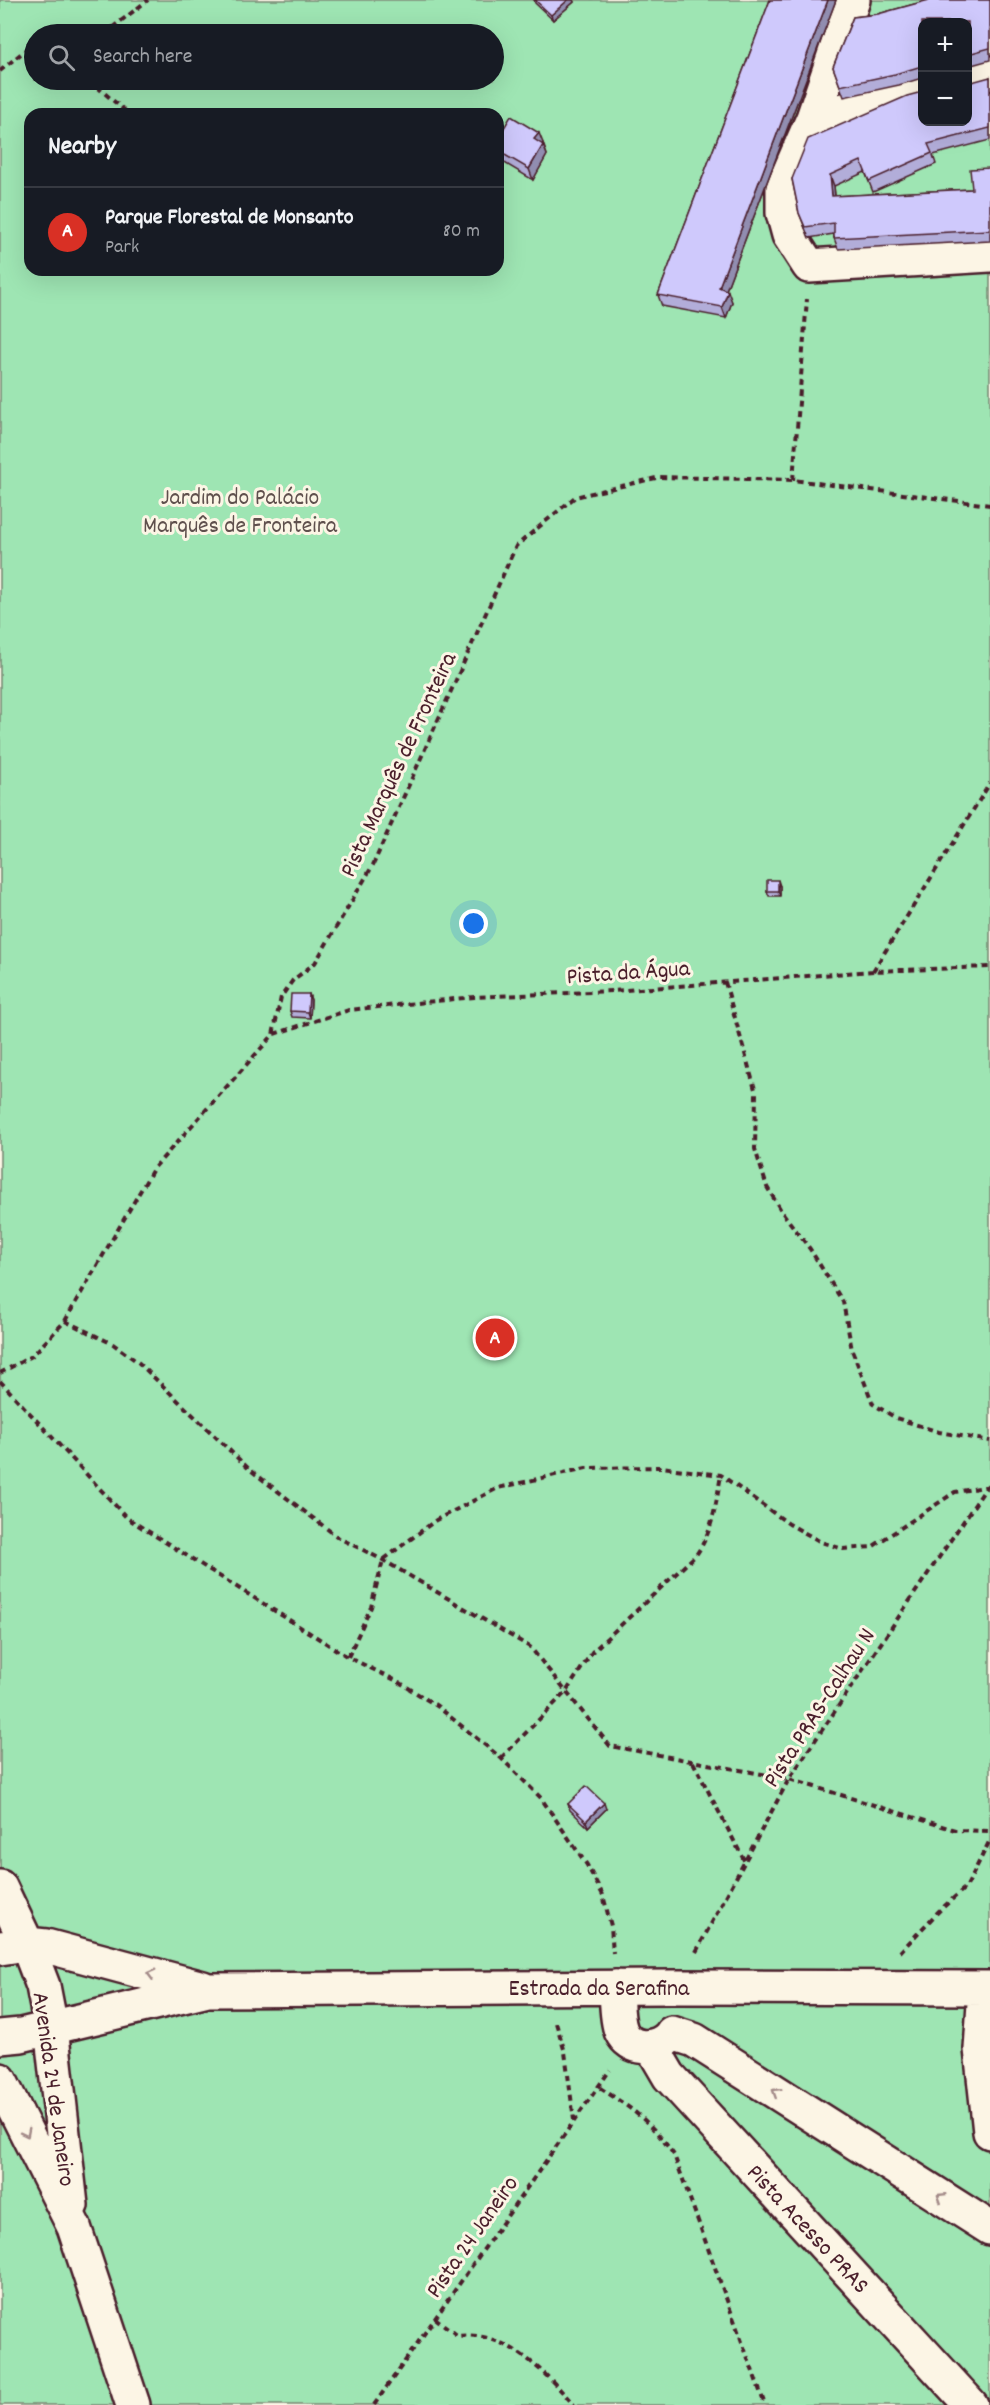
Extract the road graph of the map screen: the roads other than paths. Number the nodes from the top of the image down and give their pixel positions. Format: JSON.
{"nodes":[{"id":1,"x":853,"y":0,"type":"edge"},
{"id":2,"x":990,"y":73,"type":"edge"},
{"id":3,"x":972,"y":78,"type":"edge"},
{"id":4,"x":918,"y":91,"type":"edge"},
{"id":5,"x":813,"y":118,"type":"junction"},
{"id":6,"x":990,"y":255,"type":"edge"},
{"id":7,"x":0,"y":1887,"type":"edge"},
{"id":8,"x":14,"y":1946,"type":"edge"},
{"id":9,"x":683,"y":1973,"type":"junction"},
{"id":10,"x":615,"y":1974,"type":"junction"},
{"id":11,"x":988,"y":1988,"type":"edge"},
{"id":12,"x":208,"y":1990,"type":"junction"},
{"id":13,"x":109,"y":2012,"type":"junction"},
{"id":14,"x":51,"y":2027,"type":"junction"},
{"id":15,"x":0,"y":2037,"type":"edge"},
{"id":16,"x":662,"y":2040,"type":"junction"},
{"id":17,"x":0,"y":2080,"type":"edge"},
{"id":18,"x":58,"y":2087,"type":"junction"},
{"id":19,"x":990,"y":2132,"type":"edge"},
{"id":20,"x":74,"y":2227,"type":"junction"},
{"id":21,"x":990,"y":2228,"type":"edge"},
{"id":22,"x":133,"y":2405,"type":"edge"},
{"id":23,"x":971,"y":2405,"type":"edge"}],
"edges":[{"from":1,"to":5,"type":"street"},
{"from":2,"to":3,"type":"street"},
{"from":4,"to":5,"type":"street"},
{"from":5,"to":6,"type":"street"},
{"from":7,"to":8,"type":"street","name":"Avenida 24 de Janeiro"},
{"from":12,"to":8,"type":"street","name":"Estrada da Serafina","one_way":true},
{"from":8,"to":14,"type":"street","name":"Avenida 24 de Janeiro"},
{"from":9,"to":10,"type":"street","name":"Estrada da Serafina"},
{"from":9,"to":11,"type":"street","name":"Estrada da Serafina"},
{"from":9,"to":16,"type":"street"},
{"from":10,"to":12,"type":"street","name":"Estrada da Serafina"},
{"from":10,"to":16,"type":"street"},
{"from":11,"to":19,"type":"street"},
{"from":12,"to":13,"type":"street","name":"Estrada da Serafina"},
{"from":13,"to":14,"type":"street","name":"Estrada da Serafina"},
{"from":13,"to":18,"type":"street"},
{"from":14,"to":15,"type":"street","name":"Estrada da Serafina"},
{"from":14,"to":18,"type":"street","name":"Avenida 24 de Janeiro"},
{"from":21,"to":16,"type":"street","one_way":true},
{"from":16,"to":23,"type":"street","name":"Pista Acesso PRAS"},
{"from":17,"to":20,"type":"street","name":"Avenida 24 de Janeiro","one_way":true},
{"from":18,"to":20,"type":"street","name":"Avenida 24 de Janeiro"},
{"from":20,"to":22,"type":"street","name":"Avenida 24 de Janeiro"}]}
